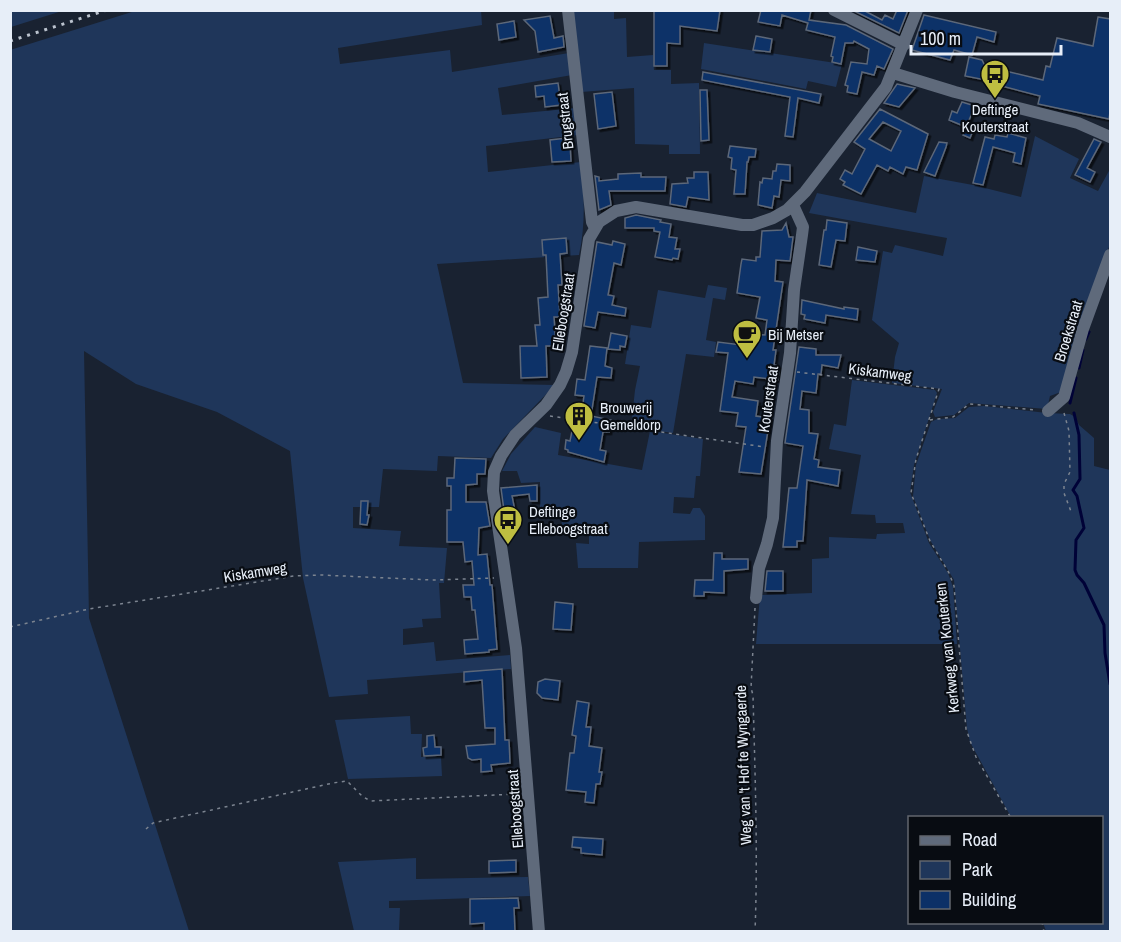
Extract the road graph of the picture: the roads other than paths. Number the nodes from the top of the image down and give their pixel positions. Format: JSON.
{"nodes":[{"id":1,"x":568,"y":10,"type":"edge"},
{"id":2,"x":834,"y":10,"type":"edge"},
{"id":3,"x":917,"y":10,"type":"edge"},
{"id":4,"x":903,"y":45,"type":"junction"},
{"id":5,"x":893,"y":73,"type":"junction"},
{"id":6,"x":1110,"y":137,"type":"edge"},
{"id":7,"x":793,"y":205,"type":"junction"},
{"id":8,"x":595,"y":228,"type":"junction"},
{"id":9,"x":1110,"y":255,"type":"edge"},
{"id":10,"x":1053,"y":407,"type":"road end"},
{"id":11,"x":756,"y":598,"type":"road end"},
{"id":12,"x":539,"y":932,"type":"edge"}],
"edges":[{"from":1,"to":8,"type":"street","name":"Brugstraat"},
{"from":2,"to":4,"type":"street"},
{"from":3,"to":4,"type":"street"},
{"from":4,"to":5,"type":"street"},
{"from":5,"to":6,"type":"street"},
{"from":5,"to":7,"type":"street"},
{"from":7,"to":8,"type":"street"},
{"from":7,"to":11,"type":"street","name":"Kouterstraat"},
{"from":8,"to":12,"type":"street","name":"Elleboogstraat"},
{"from":9,"to":10,"type":"street","name":"Broekstraat"}]}
